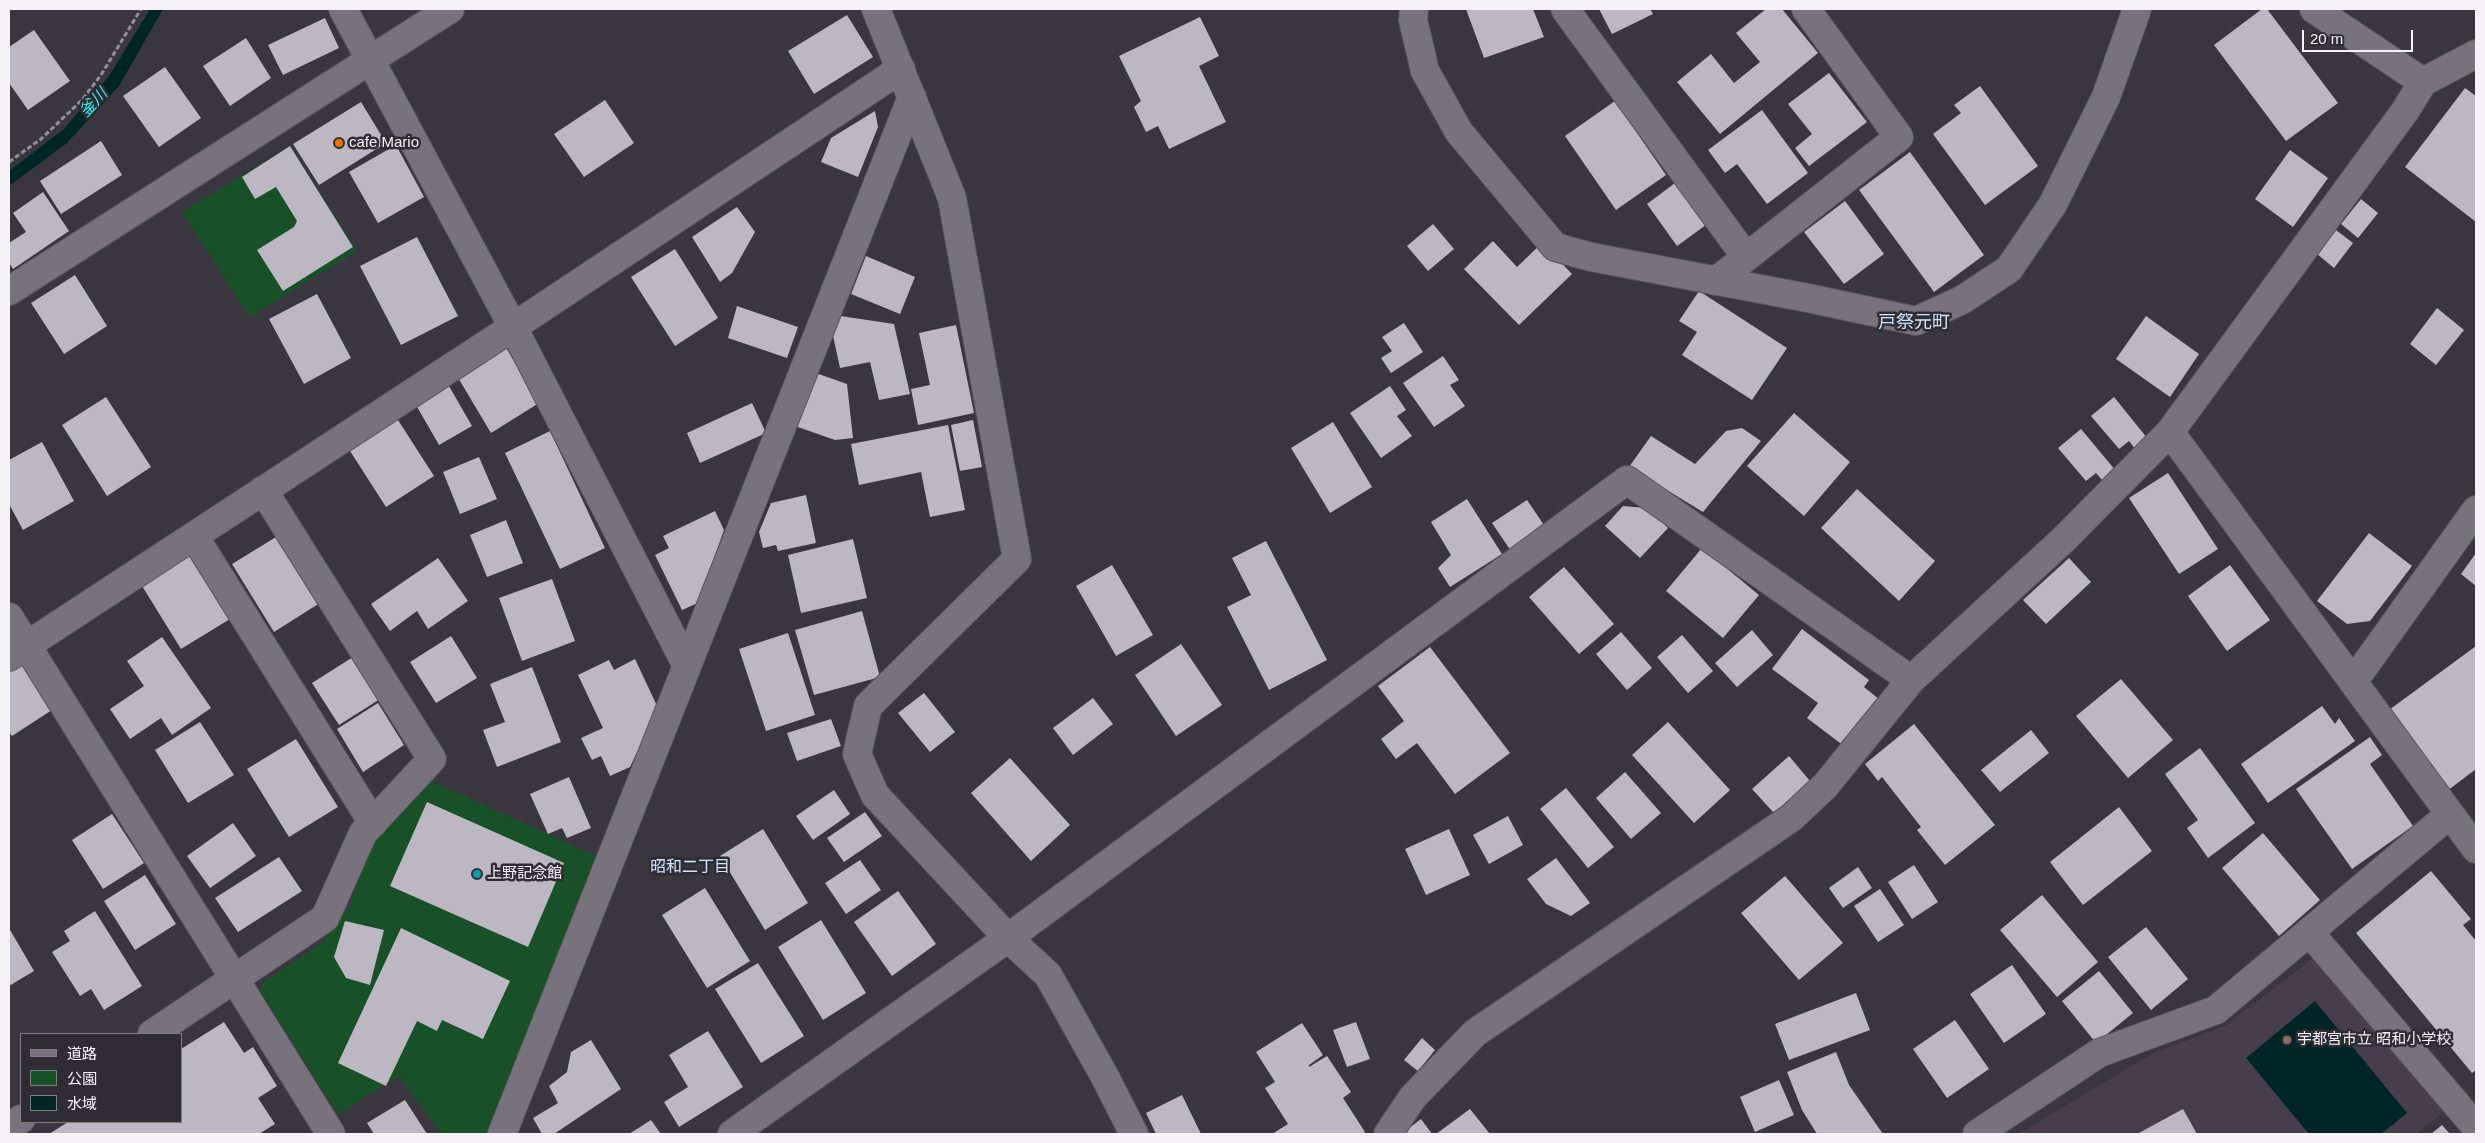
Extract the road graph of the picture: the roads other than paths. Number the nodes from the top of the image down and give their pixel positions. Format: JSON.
{"nodes":[{"id":1,"x":343,"y":9,"type":"edge"},
{"id":2,"x":450,"y":9,"type":"edge"},
{"id":3,"x":876,"y":9,"type":"edge"},
{"id":4,"x":1414,"y":9,"type":"edge"},
{"id":5,"x":1565,"y":9,"type":"edge"},
{"id":6,"x":1806,"y":9,"type":"edge"},
{"id":7,"x":2137,"y":9,"type":"edge"},
{"id":8,"x":2314,"y":9,"type":"edge"},
{"id":9,"x":2476,"y":54,"type":"edge"},
{"id":10,"x":371,"y":60,"type":"junction"},
{"id":11,"x":901,"y":69,"type":"junction"},
{"id":12,"x":2423,"y":82,"type":"junction"},
{"id":13,"x":912,"y":97,"type":"junction"},
{"id":14,"x":1746,"y":257,"type":"junction"},
{"id":15,"x":1716,"y":280,"type":"junction"},
{"id":16,"x":9,"y":291,"type":"edge"},
{"id":17,"x":513,"y":327,"type":"junction"},
{"id":18,"x":2170,"y":432,"type":"junction"},
{"id":19,"x":263,"y":490,"type":"junction"},
{"id":20,"x":2476,"y":510,"type":"edge"},
{"id":21,"x":194,"y":536,"type":"junction"},
{"id":22,"x":9,"y":617,"type":"edge"},
{"id":23,"x":18,"y":651,"type":"edge"},
{"id":24,"x":687,"y":666,"type":"junction"},
{"id":25,"x":1911,"y":680,"type":"junction"},
{"id":26,"x":2353,"y":682,"type":"junction"},
{"id":27,"x":2450,"y":814,"type":"junction"},
{"id":28,"x":373,"y":823,"type":"junction"},
{"id":29,"x":2476,"y":849,"type":"edge"},
{"id":30,"x":2309,"y":932,"type":"junction"},
{"id":31,"x":1008,"y":938,"type":"junction"},
{"id":32,"x":235,"y":980,"type":"junction"},
{"id":33,"x":154,"y":1033,"type":"edge"},
{"id":34,"x":20,"y":1120,"type":"edge"},
{"id":35,"x":9,"y":1127,"type":"edge"},
{"id":36,"x":2476,"y":1127,"type":"edge"},
{"id":37,"x":331,"y":1134,"type":"edge"},
{"id":38,"x":502,"y":1134,"type":"edge"},
{"id":39,"x":732,"y":1134,"type":"edge"},
{"id":40,"x":1134,"y":1134,"type":"edge"},
{"id":41,"x":1388,"y":1134,"type":"edge"},
{"id":42,"x":1977,"y":1134,"type":"edge"}],
"edges":[{"from":1,"to":10,"type":"street"},
{"from":2,"to":10,"type":"street"},
{"from":3,"to":11,"type":"street"},
{"from":4,"to":15,"type":"street"},
{"from":5,"to":14,"type":"street"},
{"from":6,"to":14,"type":"street"},
{"from":7,"to":15,"type":"street"},
{"from":8,"to":12,"type":"street"},
{"from":9,"to":12,"type":"street"},
{"from":10,"to":16,"type":"street"},
{"from":10,"to":17,"type":"street"},
{"from":11,"to":13,"type":"street"},
{"from":11,"to":17,"type":"street"},
{"from":12,"to":18,"type":"street"},
{"from":13,"to":24,"type":"street"},
{"from":13,"to":31,"type":"street"},
{"from":14,"to":15,"type":"street"},
{"from":17,"to":19,"type":"street"},
{"from":17,"to":24,"type":"street"},
{"from":18,"to":25,"type":"street"},
{"from":18,"to":26,"type":"street"},
{"from":19,"to":21,"type":"street"},
{"from":19,"to":28,"type":"street"},
{"from":20,"to":26,"type":"street"},
{"from":21,"to":23,"type":"street"},
{"from":21,"to":28,"type":"street"},
{"from":22,"to":23,"type":"street"},
{"from":23,"to":32,"type":"street"},
{"from":24,"to":38,"type":"street"},
{"from":25,"to":31,"type":"street"},
{"from":25,"to":41,"type":"street"},
{"from":26,"to":27,"type":"street"},
{"from":27,"to":29,"type":"street"},
{"from":27,"to":30,"type":"street"},
{"from":28,"to":32,"type":"street"},
{"from":30,"to":36,"type":"street"},
{"from":30,"to":42,"type":"street"},
{"from":31,"to":39,"type":"street"},
{"from":31,"to":40,"type":"street"},
{"from":32,"to":33,"type":"street"},
{"from":32,"to":37,"type":"street"},
{"from":34,"to":35,"type":"street"}]}
